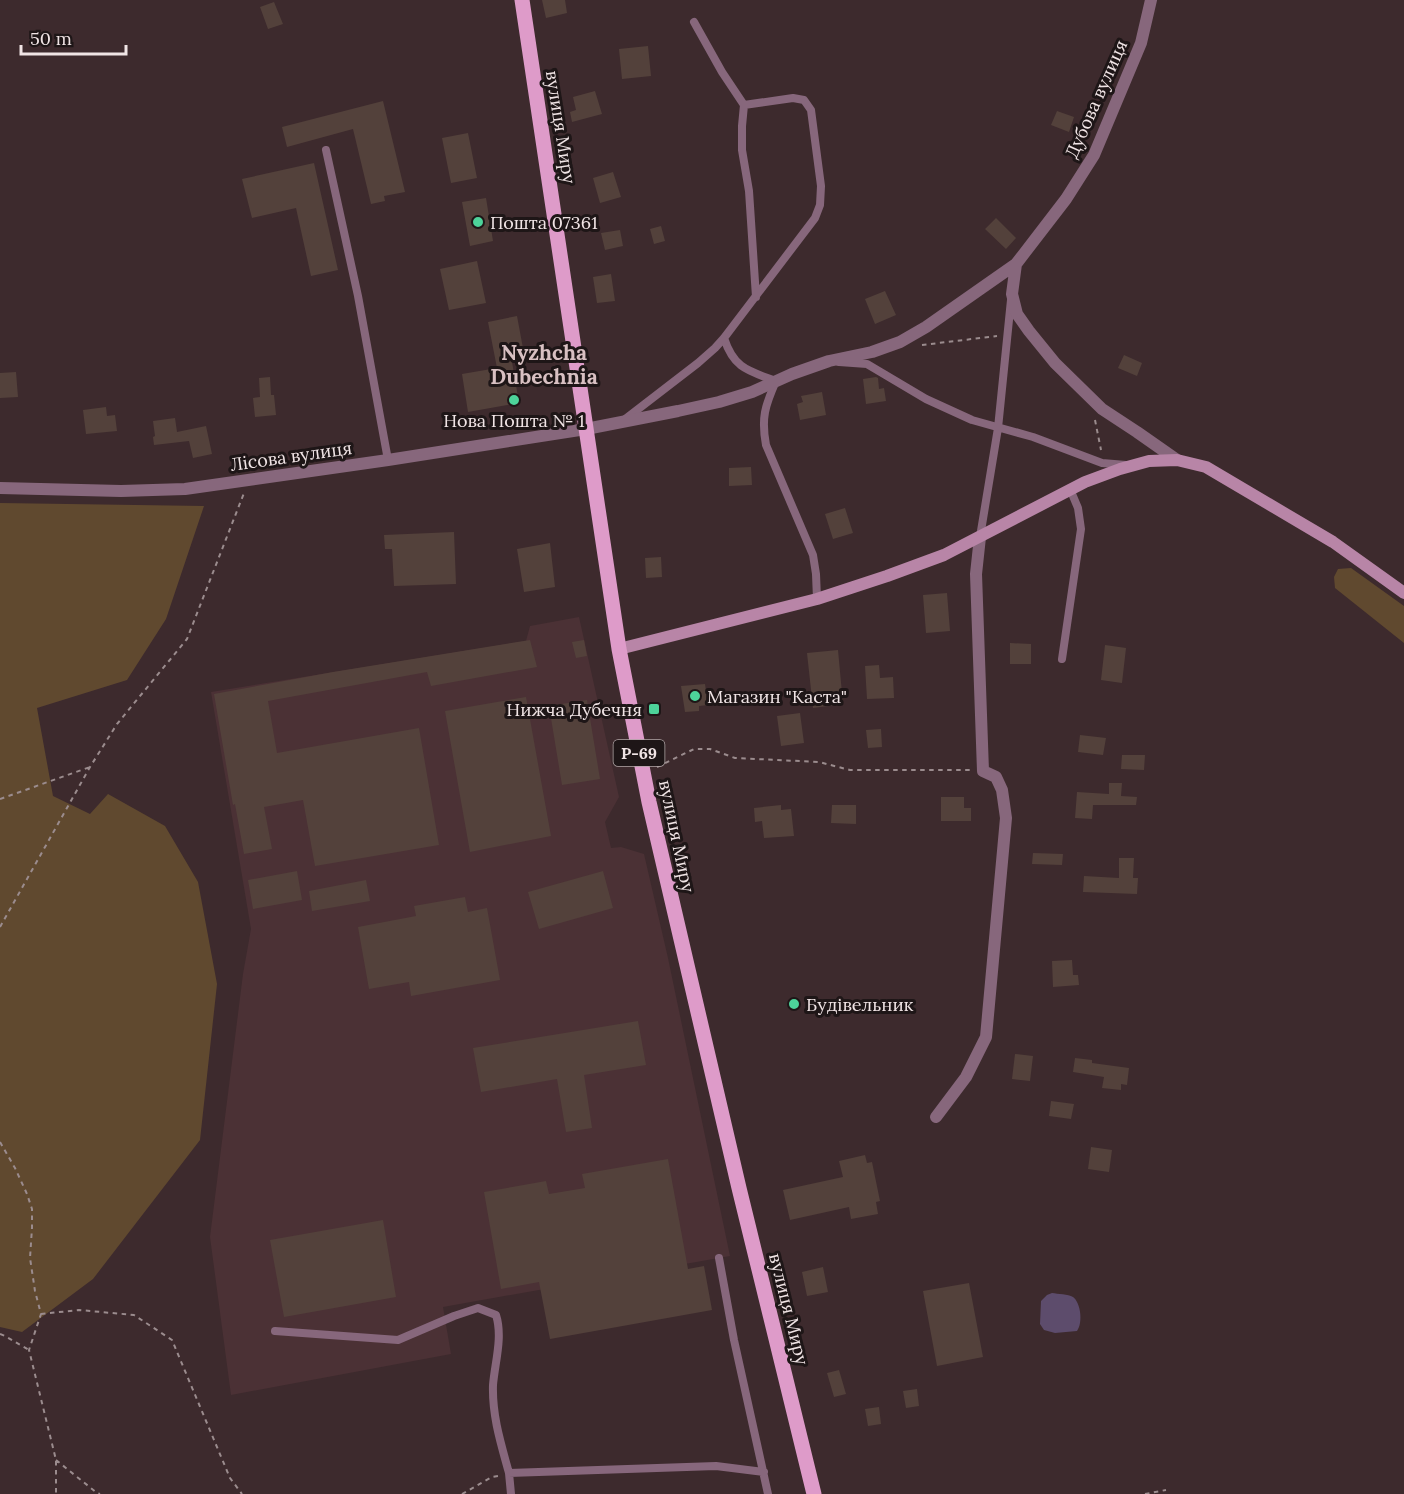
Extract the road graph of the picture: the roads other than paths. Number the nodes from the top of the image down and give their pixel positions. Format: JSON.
{"nodes":[{"id":1,"x":522,"y":0,"type":"edge"},
{"id":2,"x":1151,"y":0,"type":"edge"},
{"id":3,"x":694,"y":22,"type":"dead end"},
{"id":4,"x":744,"y":105,"type":"junction"},
{"id":5,"x":326,"y":150,"type":"dead end"},
{"id":6,"x":1016,"y":264,"type":"junction"},
{"id":7,"x":1012,"y":294,"type":"junction"},
{"id":8,"x":756,"y":297,"type":"junction"},
{"id":9,"x":724,"y":338,"type":"junction"},
{"id":10,"x":829,"y":361,"type":"junction"},
{"id":11,"x":776,"y":381,"type":"junction"},
{"id":12,"x":621,"y":422,"type":"junction"},
{"id":13,"x":998,"y":428,"type":"junction"},
{"id":14,"x":586,"y":429,"type":"junction"},
{"id":15,"x":388,"y":460,"type":"junction"},
{"id":16,"x":1177,"y":460,"type":"junction"},
{"id":17,"x":1131,"y":466,"type":"junction"},
{"id":18,"x":0,"y":488,"type":"edge"},
{"id":19,"x":1070,"y":489,"type":"junction"},
{"id":20,"x":980,"y":537,"type":"junction"},
{"id":21,"x":1404,"y":592,"type":"edge"},
{"id":22,"x":817,"y":599,"type":"junction"},
{"id":23,"x":620,"y":649,"type":"junction"},
{"id":24,"x":1062,"y":659,"type":"dead end"},
{"id":25,"x":936,"y":1117,"type":"dead end"},
{"id":26,"x":718,"y":1258,"type":"dead end"},
{"id":27,"x":275,"y":1331,"type":"dead end"},
{"id":28,"x":509,"y":1473,"type":"junction"},
{"id":29,"x":764,"y":1473,"type":"junction"},
{"id":30,"x":511,"y":1494,"type":"edge"},
{"id":31,"x":768,"y":1494,"type":"edge"},
{"id":32,"x":813,"y":1494,"type":"edge"}],
"edges":[{"from":1,"to":14,"type":"main road","name":"вулиця Миру","number":"Р-69"},
{"from":2,"to":6,"type":"street","name":"Дубова вулиця"},
{"from":3,"to":4,"type":"lane"},
{"from":4,"to":8,"type":"lane"},
{"from":4,"to":8,"type":"lane"},
{"from":5,"to":15,"type":"lane"},
{"from":6,"to":7,"type":"street"},
{"from":6,"to":10,"type":"street","name":"Лісова вулиця"},
{"from":7,"to":13,"type":"lane"},
{"from":7,"to":16,"type":"street"},
{"from":8,"to":9,"type":"lane"},
{"from":9,"to":11,"type":"lane"},
{"from":9,"to":12,"type":"lane"},
{"from":10,"to":11,"type":"street","name":"Лісова вулиця"},
{"from":10,"to":13,"type":"lane"},
{"from":11,"to":12,"type":"street","name":"Лісова вулиця"},
{"from":11,"to":22,"type":"lane"},
{"from":12,"to":14,"type":"street","name":"Лісова вулиця"},
{"from":13,"to":17,"type":"lane"},
{"from":13,"to":20,"type":"lane"},
{"from":14,"to":15,"type":"street","name":"Лісова вулиця"},
{"from":14,"to":23,"type":"main road","name":"вулиця Миру","number":"Р-69"},
{"from":15,"to":18,"type":"street","name":"Лісова вулиця"},
{"from":16,"to":17,"type":"street"},
{"from":16,"to":21,"type":"street"},
{"from":17,"to":19,"type":"street"},
{"from":19,"to":20,"type":"street"},
{"from":19,"to":24,"type":"lane"},
{"from":20,"to":22,"type":"street"},
{"from":20,"to":25,"type":"street"},
{"from":22,"to":23,"type":"street"},
{"from":23,"to":32,"type":"main road","name":"вулиця Миру","number":"Р-69"},
{"from":26,"to":29,"type":"lane"},
{"from":27,"to":28,"type":"lane"},
{"from":28,"to":29,"type":"lane"},
{"from":28,"to":30,"type":"lane"},
{"from":29,"to":31,"type":"lane"}]}
